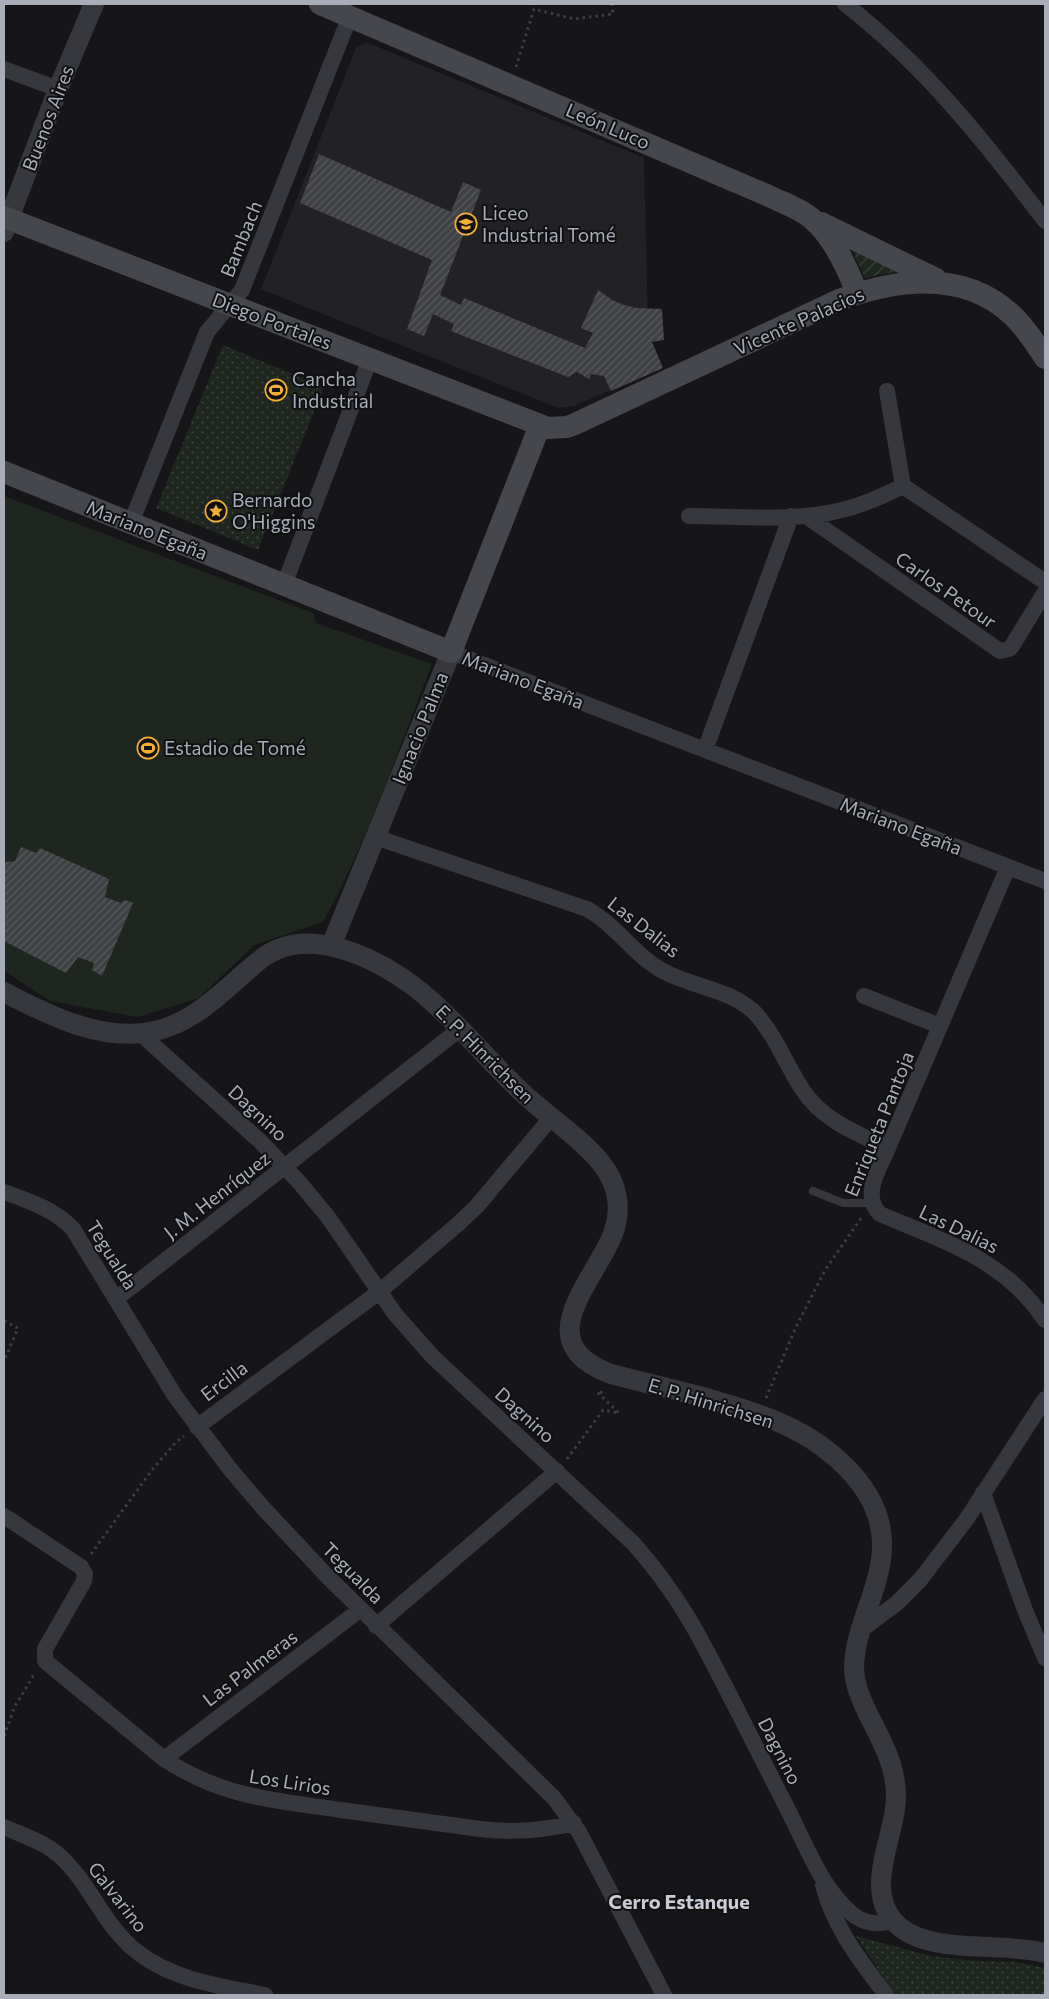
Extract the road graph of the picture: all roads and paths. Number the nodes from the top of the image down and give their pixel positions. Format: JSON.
{"nodes":[{"id":1,"x":94,"y":4,"type":"edge"},
{"id":2,"x":320,"y":4,"type":"edge"},
{"id":3,"x":612,"y":4,"type":"edge"},
{"id":4,"x":845,"y":4,"type":"edge"},
{"id":5,"x":350,"y":16,"type":"junction"},
{"id":6,"x":4,"y":69,"type":"edge"},
{"id":7,"x":510,"y":85,"type":"junction"},
{"id":8,"x":58,"y":89,"type":"junction"},
{"id":9,"x":811,"y":218,"type":"junction"},
{"id":10,"x":1045,"y":221,"type":"edge"},
{"id":11,"x":6,"y":223,"type":"edge"},
{"id":12,"x":948,"y":284,"type":"junction"},
{"id":13,"x":857,"y":293,"type":"junction"},
{"id":14,"x":230,"y":305,"type":"junction"},
{"id":15,"x":1045,"y":358,"type":"edge"},
{"id":16,"x":370,"y":360,"type":"junction"},
{"id":17,"x":887,"y":391,"type":"dead end"},
{"id":18,"x":540,"y":425,"type":"junction"},
{"id":19,"x":4,"y":472,"type":"edge"},
{"id":20,"x":903,"y":486,"type":"junction"},
{"id":21,"x":689,"y":516,"type":"dead end"},
{"id":22,"x":798,"y":516,"type":"junction"},
{"id":23,"x":131,"y":523,"type":"junction"},
{"id":24,"x":1045,"y":582,"type":"edge"},
{"id":25,"x":284,"y":586,"type":"junction"},
{"id":26,"x":1045,"y":592,"type":"edge"},
{"id":27,"x":451,"y":652,"type":"junction"},
{"id":28,"x":705,"y":750,"type":"junction"},
{"id":29,"x":375,"y":837,"type":"junction"},
{"id":30,"x":1008,"y":867,"type":"junction"},
{"id":31,"x":1043,"y":875,"type":"edge"},
{"id":32,"x":331,"y":946,"type":"junction"},
{"id":33,"x":4,"y":992,"type":"edge"},
{"id":34,"x":864,"y":996,"type":"dead end"},
{"id":35,"x":940,"y":1026,"type":"junction"},
{"id":36,"x":460,"y":1029,"type":"junction"},
{"id":37,"x":141,"y":1034,"type":"junction"},
{"id":38,"x":551,"y":1118,"type":"junction"},
{"id":39,"x":888,"y":1148,"type":"junction"},
{"id":40,"x":285,"y":1166,"type":"junction"},
{"id":41,"x":813,"y":1191,"type":"dead end"},
{"id":42,"x":4,"y":1192,"type":"edge"},
{"id":43,"x":872,"y":1203,"type":"junction"},
{"id":44,"x":379,"y":1292,"type":"junction"},
{"id":45,"x":116,"y":1299,"type":"junction"},
{"id":46,"x":1045,"y":1320,"type":"edge"},
{"id":47,"x":4,"y":1321,"type":"edge"},
{"id":48,"x":4,"y":1361,"type":"edge"},
{"id":49,"x":616,"y":1394,"type":"dead end"},
{"id":50,"x":1045,"y":1399,"type":"edge"},
{"id":51,"x":759,"y":1415,"type":"junction"},
{"id":52,"x":197,"y":1427,"type":"junction"},
{"id":53,"x":557,"y":1471,"type":"junction"},
{"id":54,"x":983,"y":1494,"type":"junction"},
{"id":55,"x":4,"y":1516,"type":"edge"},
{"id":56,"x":81,"y":1567,"type":"junction"},
{"id":57,"x":361,"y":1609,"type":"junction"},
{"id":58,"x":376,"y":1626,"type":"junction"},
{"id":59,"x":861,"y":1630,"type":"junction"},
{"id":60,"x":44,"y":1657,"type":"junction"},
{"id":61,"x":1045,"y":1658,"type":"edge"},
{"id":62,"x":4,"y":1736,"type":"edge"},
{"id":63,"x":164,"y":1759,"type":"junction"},
{"id":64,"x":574,"y":1823,"type":"junction"},
{"id":65,"x":4,"y":1827,"type":"edge"},
{"id":66,"x":820,"y":1870,"type":"junction"},
{"id":67,"x":893,"y":1921,"type":"junction"},
{"id":68,"x":1045,"y":1953,"type":"edge"},
{"id":69,"x":265,"y":1995,"type":"edge"},
{"id":70,"x":664,"y":1995,"type":"edge"},
{"id":71,"x":886,"y":1995,"type":"edge"}],
"edges":[{"from":1,"to":8,"type":"street","name":"Buenos Aires"},
{"from":2,"to":5,"type":"main road","name":"León Luco"},
{"from":3,"to":7,"type":"path"},
{"from":4,"to":10,"type":"street"},
{"from":5,"to":7,"type":"main road","name":"León Luco"},
{"from":5,"to":14,"type":"street","name":"Bambach"},
{"from":6,"to":8,"type":"street"},
{"from":7,"to":9,"type":"main road","name":"León Luco"},
{"from":8,"to":11,"type":"street","name":"Buenos Aires"},
{"from":9,"to":12,"type":"main road"},
{"from":9,"to":13,"type":"main road","name":"León Luco"},
{"from":11,"to":14,"type":"main road","name":"Diego Portales"},
{"from":12,"to":13,"type":"main road","name":"Vicente Palacios"},
{"from":12,"to":15,"type":"main road","name":"Vicente Palacios"},
{"from":13,"to":18,"type":"main road","name":"Vicente Palacios"},
{"from":14,"to":16,"type":"main road","name":"Diego Portales"},
{"from":14,"to":23,"type":"street","name":"Bambach"},
{"from":16,"to":18,"type":"main road","name":"Diego Portales"},
{"from":16,"to":25,"type":"street"},
{"from":17,"to":20,"type":"street"},
{"from":18,"to":27,"type":"main road","name":"Ignacio Palma"},
{"from":19,"to":23,"type":"main road","name":"Mariano Egaña"},
{"from":20,"to":22,"type":"street"},
{"from":20,"to":24,"type":"street"},
{"from":21,"to":22,"type":"street"},
{"from":22,"to":26,"type":"street","name":"Carlos Petour"},
{"from":22,"to":28,"type":"street"},
{"from":23,"to":25,"type":"main road","name":"Mariano Egaña"},
{"from":25,"to":27,"type":"main road","name":"Mariano Egaña"},
{"from":27,"to":28,"type":"street","name":"Mariano Egaña"},
{"from":27,"to":29,"type":"street","name":"Ignacio Palma"},
{"from":28,"to":30,"type":"street","name":"Mariano Egaña"},
{"from":29,"to":32,"type":"street","name":"Ignacio Palma"},
{"from":29,"to":39,"type":"street","name":"Las Dalias"},
{"from":30,"to":31,"type":"street","name":"Mariano Egaña"},
{"from":30,"to":35,"type":"street","name":"Enriqueta Pantoja"},
{"from":32,"to":36,"type":"street","name":"E. P. Hinrichsen"},
{"from":32,"to":37,"type":"street"},
{"from":33,"to":37,"type":"street"},
{"from":34,"to":35,"type":"street"},
{"from":35,"to":39,"type":"street","name":"Enriqueta Pantoja"},
{"from":36,"to":38,"type":"street","name":"E. P. Hinrichsen"},
{"from":36,"to":40,"type":"street","name":"J. M. Henríquez"},
{"from":37,"to":40,"type":"street","name":"Dagnino"},
{"from":38,"to":44,"type":"street","name":"Ercilla"},
{"from":38,"to":51,"type":"street","name":"E. P. Hinrichsen"},
{"from":39,"to":43,"type":"street","name":"Enriqueta Pantoja"},
{"from":40,"to":44,"type":"street","name":"Dagnino"},
{"from":40,"to":45,"type":"street","name":"J. M. Henríquez"},
{"from":41,"to":43,"type":"lane"},
{"from":42,"to":45,"type":"street","name":"Tegualda"},
{"from":43,"to":46,"type":"street","name":"Las Dalias"},
{"from":43,"to":51,"type":"path","name":"Enriqueta Pantoja"},
{"from":44,"to":52,"type":"street","name":"Ercilla"},
{"from":44,"to":53,"type":"street","name":"Dagnino"},
{"from":45,"to":52,"type":"street","name":"Tegualda"},
{"from":47,"to":48,"type":"path"},
{"from":49,"to":53,"type":"path"},
{"from":50,"to":54,"type":"street"},
{"from":51,"to":59,"type":"street","name":"E. P. Hinrichsen"},
{"from":52,"to":56,"type":"path","name":"Ercilla"},
{"from":52,"to":57,"type":"street","name":"Tegualda"},
{"from":53,"to":58,"type":"street"},
{"from":53,"to":66,"type":"street","name":"Dagnino"},
{"from":54,"to":59,"type":"street"},
{"from":54,"to":61,"type":"street"},
{"from":55,"to":56,"type":"street"},
{"from":56,"to":60,"type":"street"},
{"from":57,"to":58,"type":"street","name":"Tegualda"},
{"from":57,"to":63,"type":"street","name":"Las Palmeras"},
{"from":58,"to":64,"type":"street","name":"Tegualda"},
{"from":59,"to":67,"type":"street","name":"E. P. Hinrichsen"},
{"from":60,"to":62,"type":"path"},
{"from":60,"to":63,"type":"street","name":"Los Lirios"},
{"from":63,"to":64,"type":"street","name":"Los Lirios"},
{"from":64,"to":70,"type":"street","name":"Tegualda"},
{"from":65,"to":69,"type":"street","name":"Galvarino"},
{"from":66,"to":67,"type":"street","name":"Dagnino"},
{"from":66,"to":71,"type":"street","name":"Dagnino"},
{"from":67,"to":68,"type":"street"}]}
